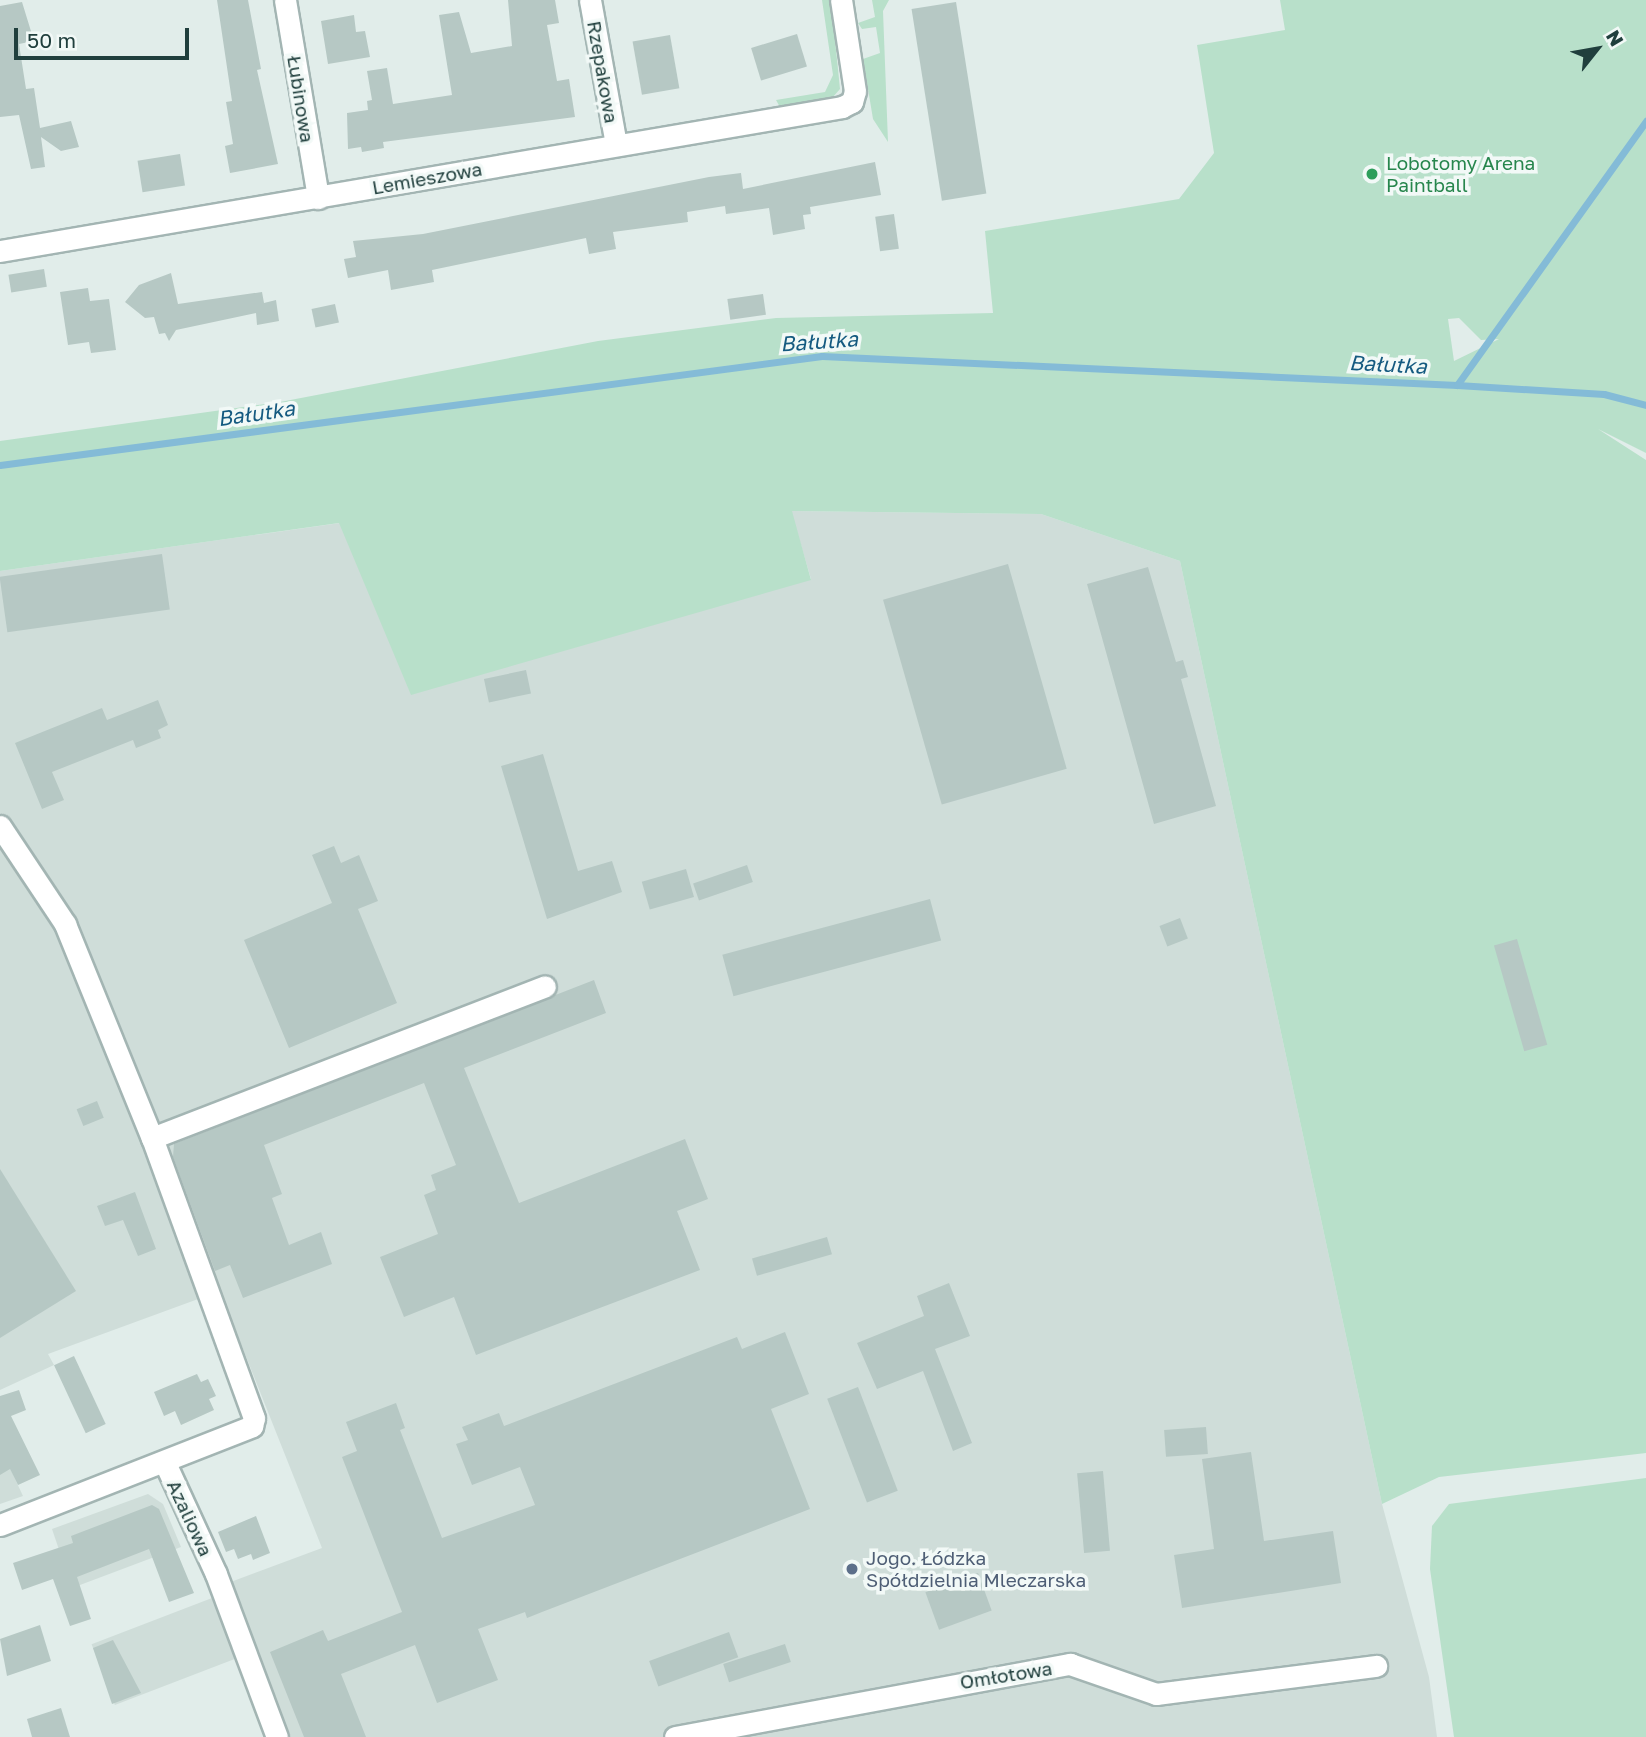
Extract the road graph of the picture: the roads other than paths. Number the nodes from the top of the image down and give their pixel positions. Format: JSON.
{"nodes":[{"id":1,"x":285,"y":0,"type":"edge"},
{"id":2,"x":590,"y":0,"type":"edge"},
{"id":3,"x":841,"y":0,"type":"edge"},
{"id":4,"x":615,"y":145,"type":"junction"},
{"id":5,"x":317,"y":198,"type":"junction"},
{"id":6,"x":0,"y":251,"type":"edge"},
{"id":7,"x":0,"y":826,"type":"edge"},
{"id":8,"x":545,"y":986,"type":"dead end"},
{"id":9,"x":152,"y":1138,"type":"junction"},
{"id":10,"x":165,"y":1463,"type":"junction"},
{"id":11,"x":0,"y":1525,"type":"edge"},
{"id":12,"x":1376,"y":1666,"type":"dead end"},
{"id":13,"x":277,"y":1737,"type":"edge"},
{"id":14,"x":675,"y":1737,"type":"edge"}],
"edges":[{"from":1,"to":5,"type":"street","name":"Łubinowa"},
{"from":2,"to":4,"type":"street","name":"Rzepakowa"},
{"from":3,"to":4,"type":"street","name":"Lemieszowa"},
{"from":4,"to":5,"type":"street","name":"Lemieszowa"},
{"from":5,"to":6,"type":"street","name":"Lemieszowa"},
{"from":7,"to":9,"type":"street"},
{"from":8,"to":9,"type":"street"},
{"from":9,"to":10,"type":"street"},
{"from":10,"to":11,"type":"street","name":"Azaliowa"},
{"from":10,"to":13,"type":"street","name":"Azaliowa"},
{"from":12,"to":14,"type":"street","name":"Omłotowa"}]}
